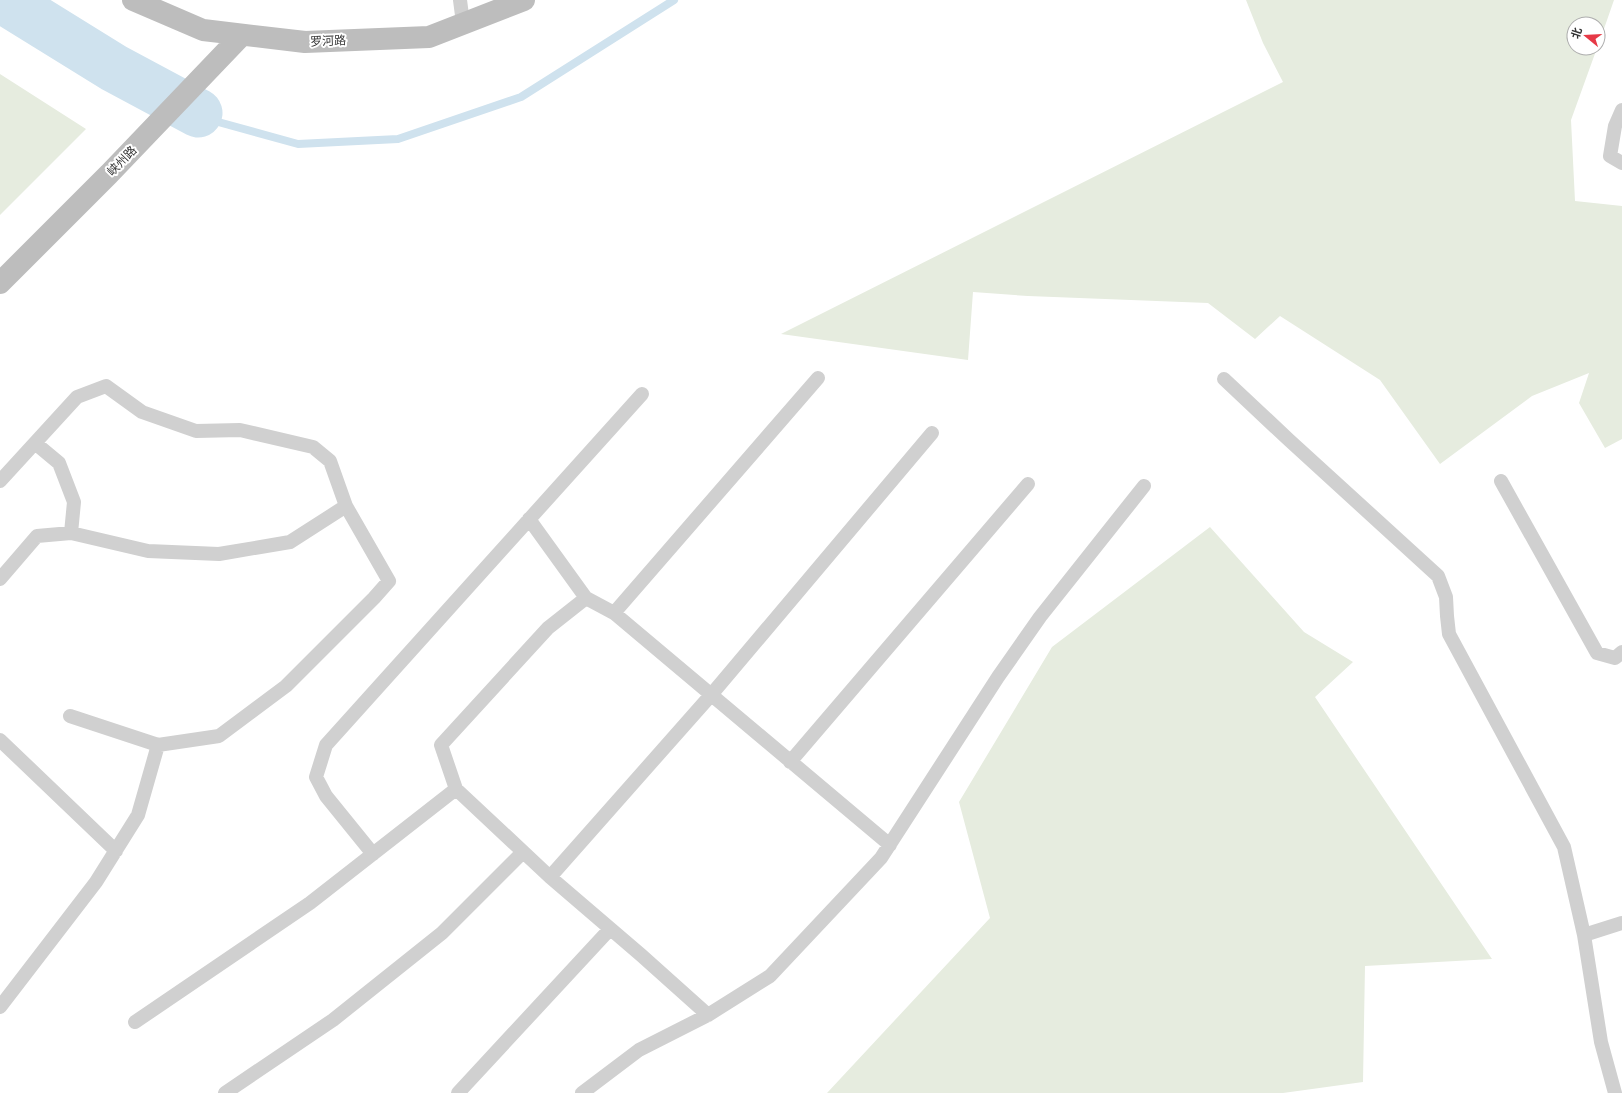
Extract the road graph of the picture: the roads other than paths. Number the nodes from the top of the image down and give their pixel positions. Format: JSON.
{"nodes":[{"id":1,"x":133,"y":0,"type":"edge"},
{"id":2,"x":460,"y":0,"type":"edge"},
{"id":3,"x":524,"y":0,"type":"edge"},
{"id":4,"x":463,"y":23,"type":"junction"},
{"id":5,"x":242,"y":36,"type":"dead end"},
{"id":6,"x":1622,"y":110,"type":"edge"},
{"id":7,"x":1622,"y":163,"type":"edge"},
{"id":8,"x":0,"y":283,"type":"edge"},
{"id":9,"x":818,"y":378,"type":"dead end"},
{"id":10,"x":1224,"y":379,"type":"dead end"},
{"id":11,"x":642,"y":394,"type":"dead end"},
{"id":12,"x":932,"y":433,"type":"dead end"},
{"id":13,"x":35,"y":443,"type":"junction"},
{"id":14,"x":1501,"y":481,"type":"dead end"},
{"id":15,"x":0,"y":482,"type":"edge"},
{"id":16,"x":1028,"y":484,"type":"dead end"},
{"id":17,"x":1144,"y":486,"type":"dead end"},
{"id":18,"x":346,"y":506,"type":"junction"},
{"id":19,"x":529,"y":520,"type":"junction"},
{"id":20,"x":71,"y":533,"type":"junction"},
{"id":21,"x":0,"y":578,"type":"edge"},
{"id":22,"x":586,"y":598,"type":"junction"},
{"id":23,"x":614,"y":613,"type":"junction"},
{"id":24,"x":1622,"y":652,"type":"edge"},
{"id":25,"x":711,"y":695,"type":"junction"},
{"id":26,"x":70,"y":716,"type":"dead end"},
{"id":27,"x":0,"y":740,"type":"edge"},
{"id":28,"x":158,"y":745,"type":"junction"},
{"id":29,"x":790,"y":762,"type":"junction"},
{"id":30,"x":456,"y":788,"type":"junction"},
{"id":31,"x":890,"y":845,"type":"junction"},
{"id":32,"x":116,"y":851,"type":"junction"},
{"id":33,"x":524,"y":852,"type":"junction"},
{"id":34,"x":373,"y":854,"type":"junction"},
{"id":35,"x":550,"y":877,"type":"junction"},
{"id":36,"x":1622,"y":923,"type":"edge"},
{"id":37,"x":610,"y":928,"type":"junction"},
{"id":38,"x":1584,"y":935,"type":"junction"},
{"id":39,"x":0,"y":1007,"type":"edge"},
{"id":40,"x":708,"y":1015,"type":"junction"},
{"id":41,"x":135,"y":1022,"type":"dead end"},
{"id":42,"x":225,"y":1093,"type":"edge"},
{"id":43,"x":458,"y":1093,"type":"edge"},
{"id":44,"x":582,"y":1093,"type":"edge"},
{"id":45,"x":1615,"y":1093,"type":"edge"}],
"edges":[{"from":1,"to":4,"type":"main road","name":"罗河路"},
{"from":2,"to":4,"type":"lane"},
{"from":3,"to":4,"type":"main road","name":"罗河路"},
{"from":5,"to":8,"type":"main road","name":"峡州路"},
{"from":6,"to":7,"type":"lane"},
{"from":9,"to":23,"type":"lane"},
{"from":10,"to":38,"type":"lane"},
{"from":11,"to":19,"type":"lane"},
{"from":12,"to":25,"type":"lane"},
{"from":13,"to":15,"type":"lane"},
{"from":13,"to":18,"type":"lane"},
{"from":13,"to":20,"type":"lane"},
{"from":14,"to":24,"type":"lane"},
{"from":16,"to":29,"type":"lane"},
{"from":17,"to":31,"type":"lane"},
{"from":18,"to":20,"type":"lane"},
{"from":18,"to":28,"type":"lane"},
{"from":19,"to":22,"type":"lane"},
{"from":19,"to":34,"type":"lane"},
{"from":20,"to":21,"type":"lane"},
{"from":22,"to":23,"type":"lane"},
{"from":22,"to":30,"type":"lane"},
{"from":23,"to":25,"type":"lane"},
{"from":25,"to":29,"type":"lane"},
{"from":25,"to":35,"type":"lane"},
{"from":26,"to":28,"type":"lane"},
{"from":27,"to":32,"type":"lane"},
{"from":28,"to":32,"type":"lane"},
{"from":29,"to":31,"type":"lane"},
{"from":30,"to":33,"type":"lane"},
{"from":30,"to":34,"type":"lane"},
{"from":31,"to":40,"type":"lane"},
{"from":32,"to":39,"type":"lane"},
{"from":33,"to":35,"type":"lane"},
{"from":33,"to":42,"type":"lane"},
{"from":34,"to":41,"type":"lane"},
{"from":35,"to":37,"type":"lane"},
{"from":36,"to":38,"type":"lane"},
{"from":37,"to":40,"type":"lane"},
{"from":37,"to":43,"type":"lane"},
{"from":38,"to":45,"type":"lane"},
{"from":40,"to":44,"type":"lane"}]}
